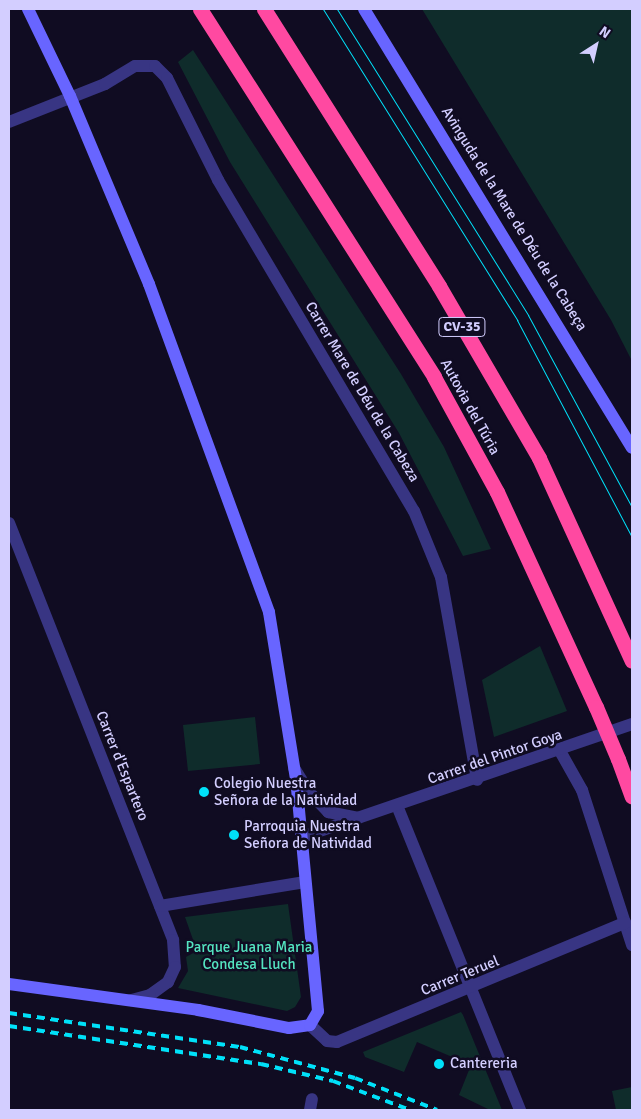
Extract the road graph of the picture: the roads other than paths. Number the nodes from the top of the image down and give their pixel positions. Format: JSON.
{"nodes":[{"id":1,"x":28,"y":9,"type":"edge"},
{"id":2,"x":200,"y":9,"type":"edge"},
{"id":3,"x":264,"y":9,"type":"edge"},
{"id":4,"x":364,"y":9,"type":"edge"},
{"id":5,"x":70,"y":96,"type":"junction"},
{"id":6,"x":9,"y":122,"type":"edge"},
{"id":7,"x":632,"y":448,"type":"edge"},
{"id":8,"x":9,"y":523,"type":"edge"},
{"id":9,"x":632,"y":661,"type":"edge"},
{"id":10,"x":632,"y":724,"type":"edge"},
{"id":11,"x":560,"y":751,"type":"junction"},
{"id":12,"x":294,"y":768,"type":"junction"},
{"id":13,"x":477,"y":780,"type":"junction"},
{"id":14,"x":632,"y":797,"type":"edge"},
{"id":15,"x":398,"y":808,"type":"junction"},
{"id":16,"x":368,"y":818,"type":"junction"},
{"id":17,"x":302,"y":837,"type":"junction"},
{"id":18,"x":305,"y":882,"type":"junction"},
{"id":19,"x":160,"y":906,"type":"junction"},
{"id":20,"x":625,"y":923,"type":"junction"},
{"id":21,"x":632,"y":945,"type":"edge"},
{"id":22,"x":9,"y":984,"type":"edge"},
{"id":23,"x":470,"y":990,"type":"junction"},
{"id":24,"x":131,"y":1000,"type":"junction"},
{"id":25,"x":310,"y":1026,"type":"junction"},
{"id":26,"x":520,"y":1110,"type":"edge"}],
"edges":[{"from":1,"to":5,"type":"street"},
{"from":2,"to":14,"type":"highway","name":"Autovia del Túria","bridge":true},
{"from":3,"to":9,"type":"highway","number":"CV-35"},
{"from":4,"to":7,"type":"street","name":"Avinguda de la Mare de Déu de la Cabeça"},
{"from":5,"to":6,"type":"street"},
{"from":5,"to":12,"type":"street"},
{"from":5,"to":13,"type":"street","name":"Carrer Mare de Déu de la Cabeza"},
{"from":8,"to":19,"type":"street","name":"Carrer d'Espartero"},
{"from":10,"to":11,"type":"street","name":"Carrer del Pintor Goya"},
{"from":11,"to":13,"type":"street","name":"Carrer del Pintor Goya"},
{"from":11,"to":20,"type":"street"},
{"from":12,"to":16,"type":"street","name":"Carrer del Pintor Goya"},
{"from":12,"to":17,"type":"street"},
{"from":13,"to":15,"type":"street","name":"Carrer del Pintor Goya"},
{"from":15,"to":16,"type":"street","name":"Carrer del Pintor Goya"},
{"from":15,"to":23,"type":"street"},
{"from":16,"to":17,"type":"street","name":"Carrer del Pintor Goya"},
{"from":17,"to":18,"type":"street"},
{"from":18,"to":19,"type":"street"},
{"from":18,"to":25,"type":"street"},
{"from":19,"to":24,"type":"street","name":"Carrer d'Espartero"},
{"from":20,"to":21,"type":"street"},
{"from":20,"to":23,"type":"street","name":"Carrer Teruel"},
{"from":22,"to":24,"type":"street"},
{"from":23,"to":25,"type":"street","name":"Carrer Teruel"},
{"from":23,"to":26,"type":"street"},
{"from":24,"to":25,"type":"street"}]}
